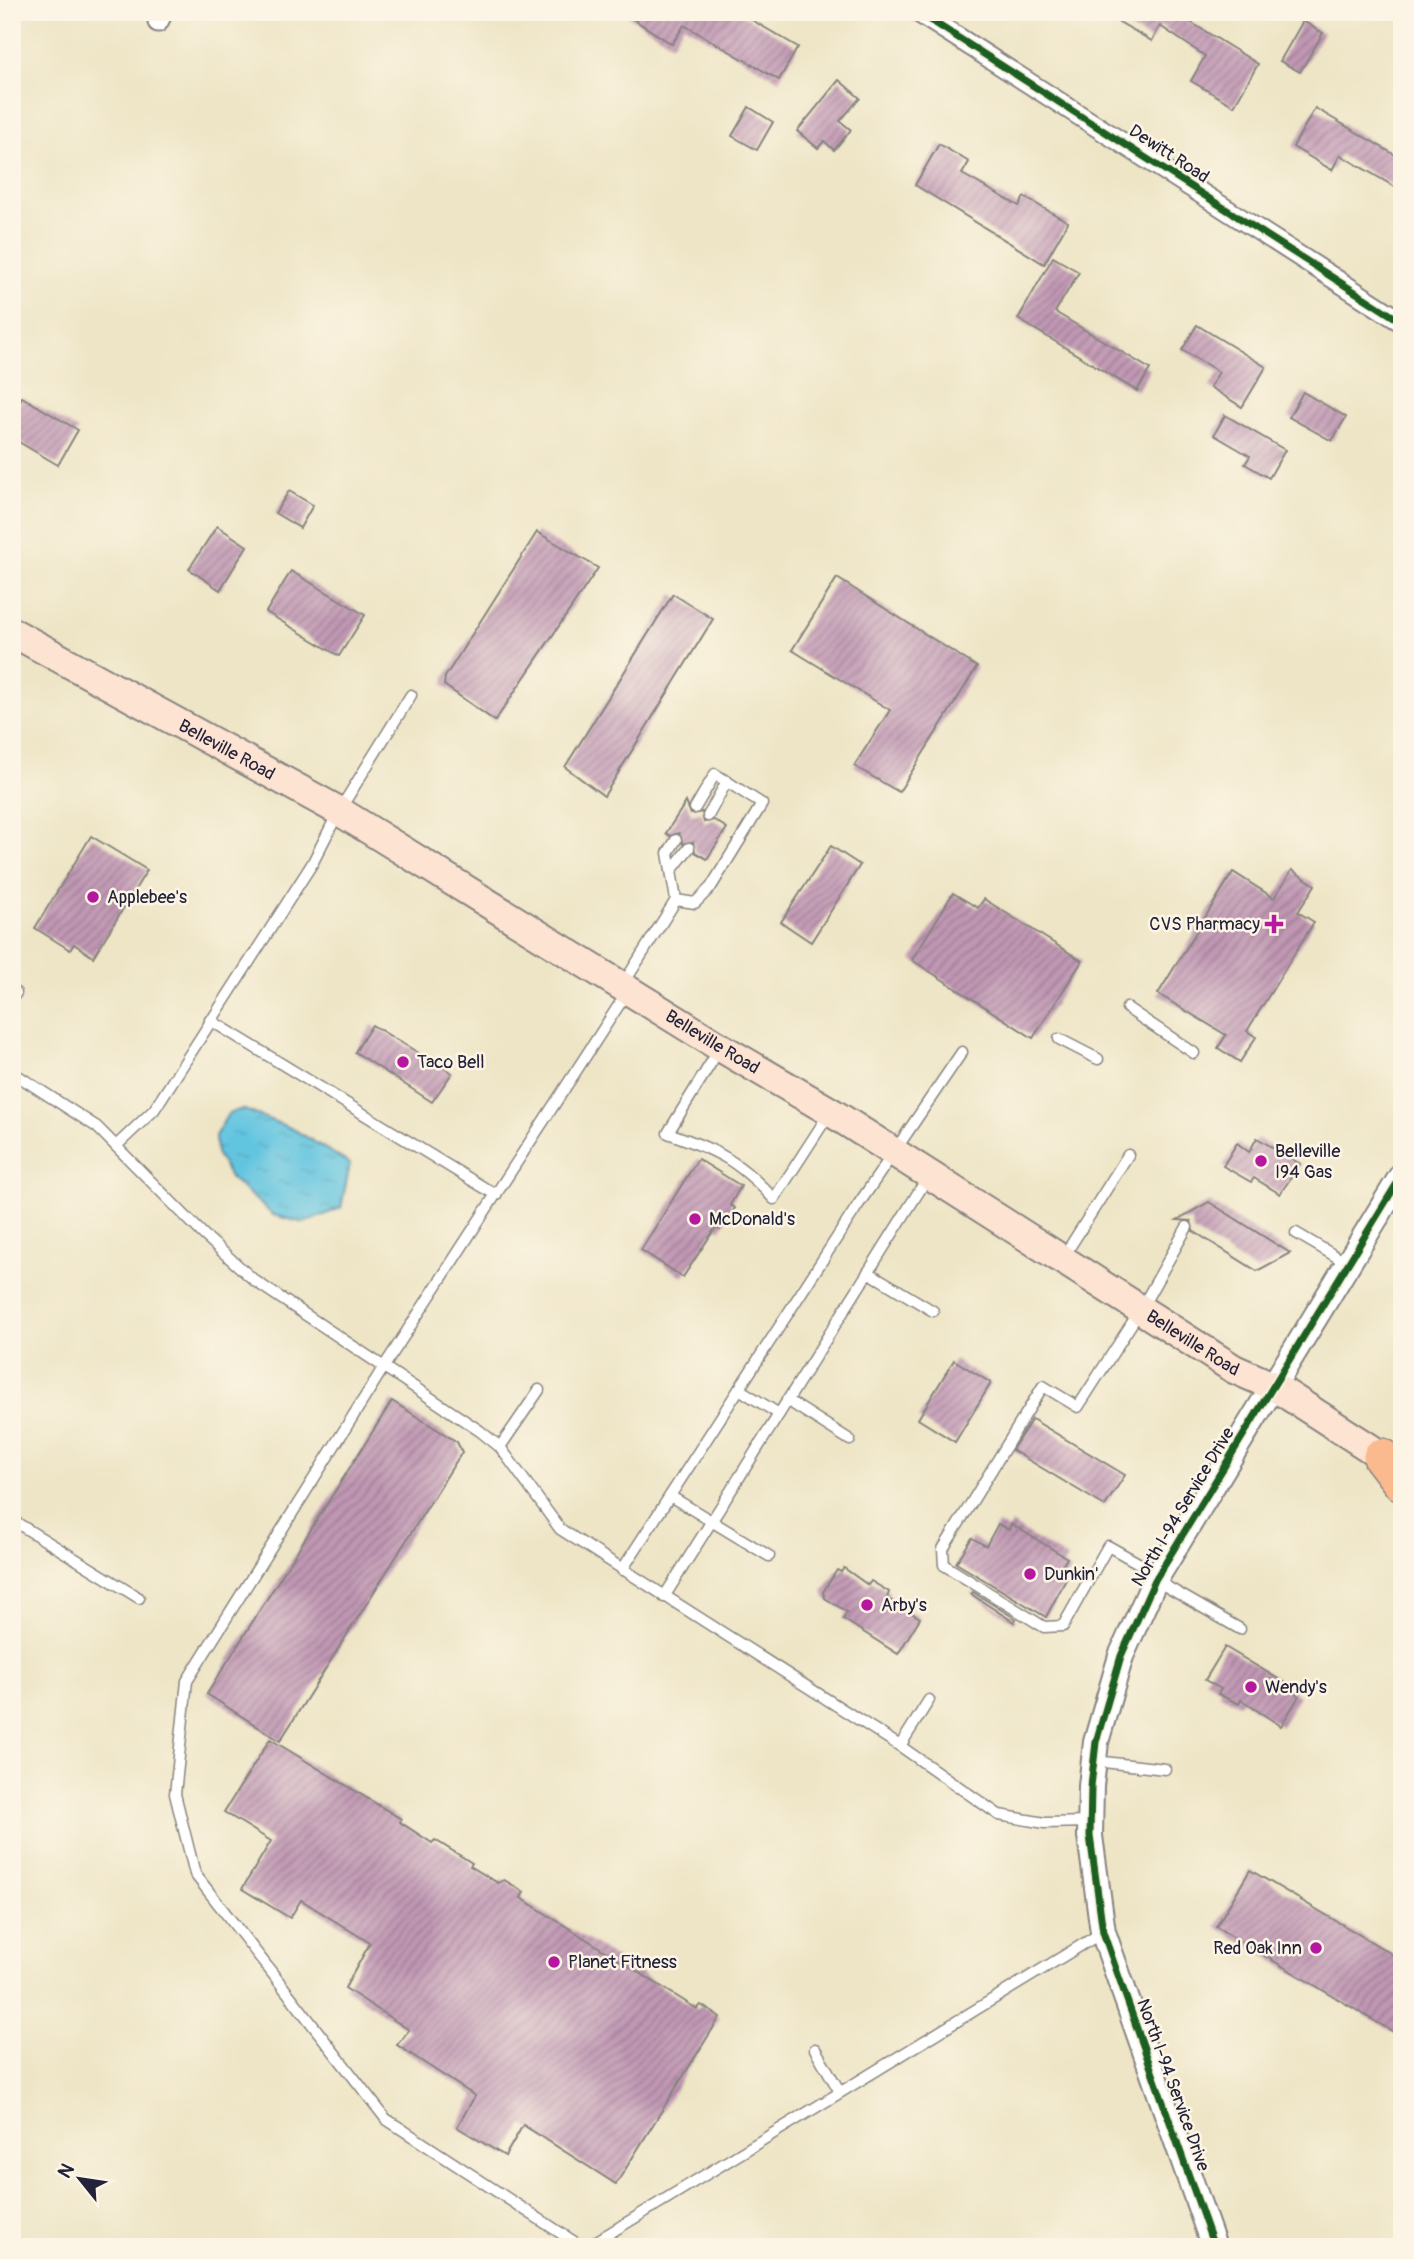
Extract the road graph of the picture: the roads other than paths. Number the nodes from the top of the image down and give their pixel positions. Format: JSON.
{"nodes":[{"id":1,"x":918,"y":12,"type":"edge"},
{"id":2,"x":1402,"y":322,"type":"edge"},
{"id":3,"x":12,"y":632,"type":"edge"},
{"id":4,"x":411,"y":695,"type":"dead end"},
{"id":5,"x":727,"y":781,"type":"junction"},
{"id":6,"x":695,"y":808,"type":"dead end"},
{"id":7,"x":339,"y":811,"type":"junction"},
{"id":8,"x":708,"y":816,"type":"dead end"},
{"id":9,"x":676,"y":839,"type":"dead end"},
{"id":10,"x":689,"y":848,"type":"dead end"},
{"id":11,"x":671,"y":870,"type":"junction"},
{"id":12,"x":676,"y":900,"type":"junction"},
{"id":13,"x":625,"y":988,"type":"junction"},
{"id":14,"x":1127,"y":1008,"type":"dead end"},
{"id":15,"x":210,"y":1020,"type":"junction"},
{"id":16,"x":1059,"y":1039,"type":"dead end"},
{"id":17,"x":720,"y":1047,"type":"junction"},
{"id":18,"x":962,"y":1052,"type":"dead end"},
{"id":19,"x":1194,"y":1054,"type":"dead end"},
{"id":20,"x":1098,"y":1059,"type":"dead end"},
{"id":21,"x":12,"y":1072,"type":"edge"},
{"id":22,"x":831,"y":1112,"type":"junction"},
{"id":23,"x":116,"y":1146,"type":"junction"},
{"id":24,"x":896,"y":1154,"type":"junction"},
{"id":25,"x":1128,"y":1155,"type":"dead end"},
{"id":26,"x":930,"y":1175,"type":"junction"},
{"id":27,"x":1402,"y":1175,"type":"edge"},
{"id":28,"x":496,"y":1195,"type":"junction"},
{"id":29,"x":1187,"y":1227,"type":"dead end"},
{"id":30,"x":1296,"y":1233,"type":"dead end"},
{"id":31,"x":1062,"y":1260,"type":"junction"},
{"id":32,"x":1347,"y":1264,"type":"junction"},
{"id":33,"x":868,"y":1272,"type":"junction"},
{"id":34,"x":1141,"y":1309,"type":"junction"},
{"id":35,"x":933,"y":1311,"type":"dead end"},
{"id":36,"x":385,"y":1365,"type":"junction"},
{"id":37,"x":1275,"y":1387,"type":"junction"},
{"id":38,"x":739,"y":1389,"type":"junction"},
{"id":39,"x":539,"y":1390,"type":"dead end"},
{"id":40,"x":788,"y":1400,"type":"junction"},
{"id":41,"x":779,"y":1414,"type":"junction"},
{"id":42,"x":850,"y":1440,"type":"dead end"},
{"id":43,"x":500,"y":1447,"type":"junction"},
{"id":44,"x":1395,"y":1469,"type":"edge"},
{"id":45,"x":670,"y":1496,"type":"junction"},
{"id":46,"x":12,"y":1520,"type":"edge"},
{"id":47,"x":711,"y":1521,"type":"junction"},
{"id":48,"x":769,"y":1556,"type":"dead end"},
{"id":49,"x":622,"y":1570,"type":"junction"},
{"id":50,"x":1157,"y":1577,"type":"junction"},
{"id":51,"x":664,"y":1597,"type":"junction"},
{"id":52,"x":139,"y":1598,"type":"dead end"},
{"id":53,"x":1240,"y":1629,"type":"dead end"},
{"id":54,"x":929,"y":1700,"type":"dead end"},
{"id":55,"x":900,"y":1746,"type":"junction"},
{"id":56,"x":1094,"y":1760,"type":"junction"},
{"id":57,"x":1165,"y":1769,"type":"dead end"},
{"id":58,"x":1090,"y":1822,"type":"junction"},
{"id":59,"x":1102,"y":1932,"type":"junction"},
{"id":60,"x":815,"y":2049,"type":"dead end"},
{"id":61,"x":840,"y":2092,"type":"junction"},
{"id":62,"x":585,"y":2247,"type":"edge"},
{"id":63,"x":1214,"y":2247,"type":"edge"}],
"edges":[{"from":1,"to":2,"type":"street","name":"Dewitt Road"},
{"from":3,"to":7,"type":"main road","name":"Belleville Road"},
{"from":4,"to":7,"type":"lane"},
{"from":5,"to":6,"type":"lane"},
{"from":5,"to":8,"type":"lane"},
{"from":5,"to":12,"type":"lane"},
{"from":7,"to":13,"type":"main road","name":"Belleville Road"},
{"from":7,"to":15,"type":"lane"},
{"from":9,"to":11,"type":"lane"},
{"from":10,"to":11,"type":"lane"},
{"from":11,"to":12,"type":"lane"},
{"from":12,"to":13,"type":"lane"},
{"from":13,"to":17,"type":"main road","name":"Belleville Road"},
{"from":13,"to":28,"type":"lane"},
{"from":14,"to":19,"type":"lane"},
{"from":15,"to":23,"type":"lane"},
{"from":15,"to":28,"type":"lane"},
{"from":16,"to":20,"type":"lane"},
{"from":17,"to":22,"type":"main road","name":"Belleville Road"},
{"from":17,"to":22,"type":"lane"},
{"from":18,"to":24,"type":"lane"},
{"from":21,"to":23,"type":"lane"},
{"from":22,"to":24,"type":"main road","name":"Belleville Road"},
{"from":23,"to":36,"type":"lane"},
{"from":24,"to":26,"type":"main road","name":"Belleville Road"},
{"from":24,"to":38,"type":"lane"},
{"from":25,"to":31,"type":"lane"},
{"from":26,"to":31,"type":"main road","name":"Belleville Road"},
{"from":26,"to":33,"type":"lane"},
{"from":27,"to":32,"type":"street","name":"North I-94 Service Drive"},
{"from":28,"to":36,"type":"lane"},
{"from":29,"to":34,"type":"lane"},
{"from":30,"to":32,"type":"lane"},
{"from":31,"to":34,"type":"main road","name":"Belleville Road"},
{"from":32,"to":37,"type":"street","name":"North I-94 Service Drive"},
{"from":33,"to":35,"type":"lane"},
{"from":33,"to":40,"type":"lane"},
{"from":34,"to":37,"type":"main road","name":"Belleville Road"},
{"from":34,"to":50,"type":"lane"},
{"from":36,"to":43,"type":"lane"},
{"from":36,"to":62,"type":"lane"},
{"from":37,"to":44,"type":"main road","name":"Belleville Road"},
{"from":37,"to":50,"type":"street","name":"North I-94 Service Drive"},
{"from":38,"to":41,"type":"lane"},
{"from":38,"to":45,"type":"lane"},
{"from":39,"to":43,"type":"lane"},
{"from":40,"to":41,"type":"lane"},
{"from":40,"to":42,"type":"lane"},
{"from":41,"to":47,"type":"lane"},
{"from":43,"to":49,"type":"lane"},
{"from":45,"to":47,"type":"lane"},
{"from":45,"to":49,"type":"lane"},
{"from":46,"to":52,"type":"lane"},
{"from":47,"to":48,"type":"lane"},
{"from":47,"to":51,"type":"lane"},
{"from":49,"to":51,"type":"lane"},
{"from":50,"to":53,"type":"lane"},
{"from":50,"to":56,"type":"street","name":"North I-94 Service Drive"},
{"from":51,"to":55,"type":"lane"},
{"from":54,"to":55,"type":"lane"},
{"from":55,"to":58,"type":"lane"},
{"from":56,"to":57,"type":"lane"},
{"from":56,"to":58,"type":"street","name":"North I-94 Service Drive"},
{"from":58,"to":59,"type":"street","name":"North I-94 Service Drive"},
{"from":59,"to":61,"type":"lane"},
{"from":59,"to":63,"type":"street","name":"North I-94 Service Drive"},
{"from":60,"to":61,"type":"lane"},
{"from":61,"to":62,"type":"lane"}]}
